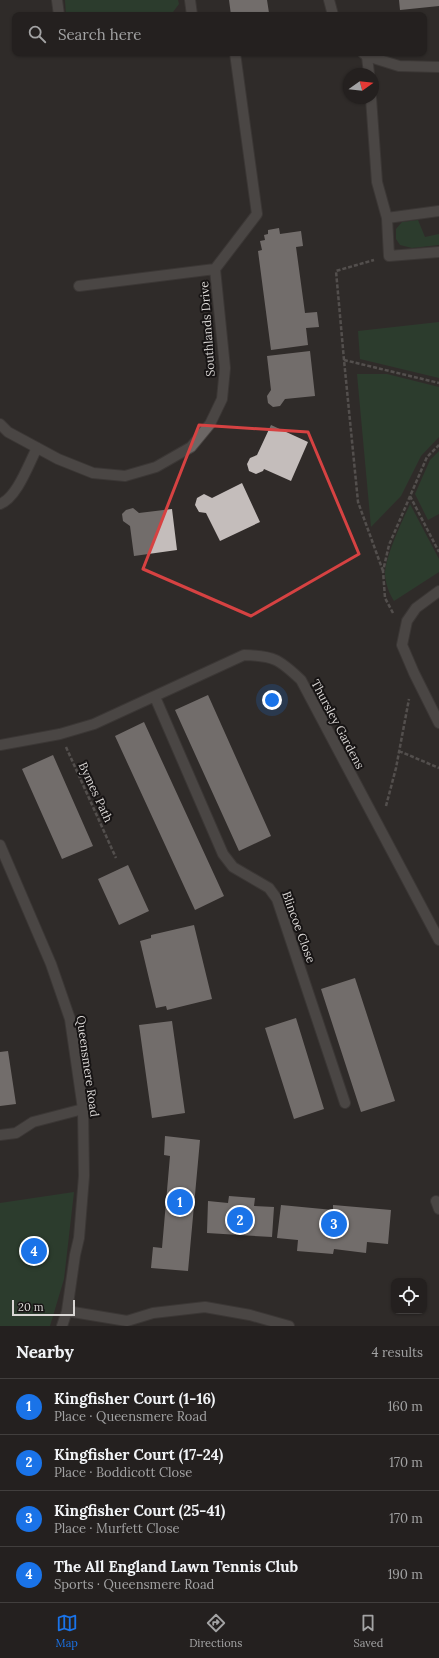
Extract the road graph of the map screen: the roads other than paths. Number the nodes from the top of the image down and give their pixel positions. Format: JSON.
{"nodes":[{"id":1,"x":57,"y":0,"type":"edge"},
{"id":2,"x":190,"y":0,"type":"edge"},
{"id":3,"x":329,"y":0,"type":"edge"},
{"id":4,"x":59,"y":12,"type":"edge"},
{"id":5,"x":192,"y":12,"type":"edge"},
{"id":6,"x":332,"y":12,"type":"edge"},
{"id":7,"x":235,"y":56,"type":"edge"},
{"id":8,"x":365,"y":56,"type":"edge"},
{"id":9,"x":371,"y":56,"type":"edge"},
{"id":10,"x":439,"y":66,"type":"edge"},
{"id":11,"x":368,"y":68,"type":"edge"},
{"id":12,"x":371,"y":104,"type":"edge"},
{"id":13,"x":439,"y":211,"type":"edge"},
{"id":14,"x":387,"y":218,"type":"junction"},
{"id":15,"x":439,"y":252,"type":"edge"},
{"id":16,"x":215,"y":269,"type":"junction"},
{"id":17,"x":79,"y":286,"type":"dead end"},
{"id":18,"x":0,"y":424,"type":"edge"},
{"id":19,"x":37,"y":448,"type":"junction"},
{"id":20,"x":0,"y":504,"type":"edge"},
{"id":21,"x":439,"y":591,"type":"edge"},
{"id":22,"x":155,"y":697,"type":"junction"},
{"id":23,"x":439,"y":723,"type":"edge"},
{"id":24,"x":0,"y":745,"type":"edge"},
{"id":25,"x":0,"y":845,"type":"edge"},
{"id":26,"x":439,"y":940,"type":"edge"},
{"id":27,"x":345,"y":1103,"type":"dead end"},
{"id":28,"x":83,"y":1110,"type":"junction"},
{"id":29,"x":0,"y":1135,"type":"edge"},
{"id":30,"x":67,"y":1311,"type":"junction"},
{"id":31,"x":128,"y":1323,"type":"edge"},
{"id":32,"x":62,"y":1326,"type":"edge"},
{"id":33,"x":289,"y":1326,"type":"edge"}],
"edges":[{"from":1,"to":4,"type":"street"},
{"from":2,"to":5,"type":"street"},
{"from":3,"to":6,"type":"street"},
{"from":7,"to":16,"type":"street"},
{"from":8,"to":11,"type":"street"},
{"from":9,"to":10,"type":"street"},
{"from":12,"to":14,"type":"street"},
{"from":13,"to":14,"type":"street"},
{"from":14,"to":15,"type":"street"},
{"from":16,"to":17,"type":"street","name":"Southlands Drive"},
{"from":16,"to":19,"type":"street","name":"Southlands Drive"},
{"from":18,"to":19,"type":"street","name":"Southlands Drive"},
{"from":19,"to":20,"type":"street"},
{"from":21,"to":23,"type":"street"},
{"from":22,"to":24,"type":"street","name":"Thursley Gardens"},
{"from":22,"to":26,"type":"street","name":"Thursley Gardens"},
{"from":22,"to":27,"type":"street","name":"Blincoe Close"},
{"from":25,"to":28,"type":"street","name":"Queensmere Road"},
{"from":28,"to":29,"type":"street"},
{"from":28,"to":30,"type":"street","name":"Queensmere Road"},
{"from":30,"to":31,"type":"street"},
{"from":30,"to":32,"type":"street","name":"Queensmere Road"},
{"from":31,"to":33,"type":"street"}]}
